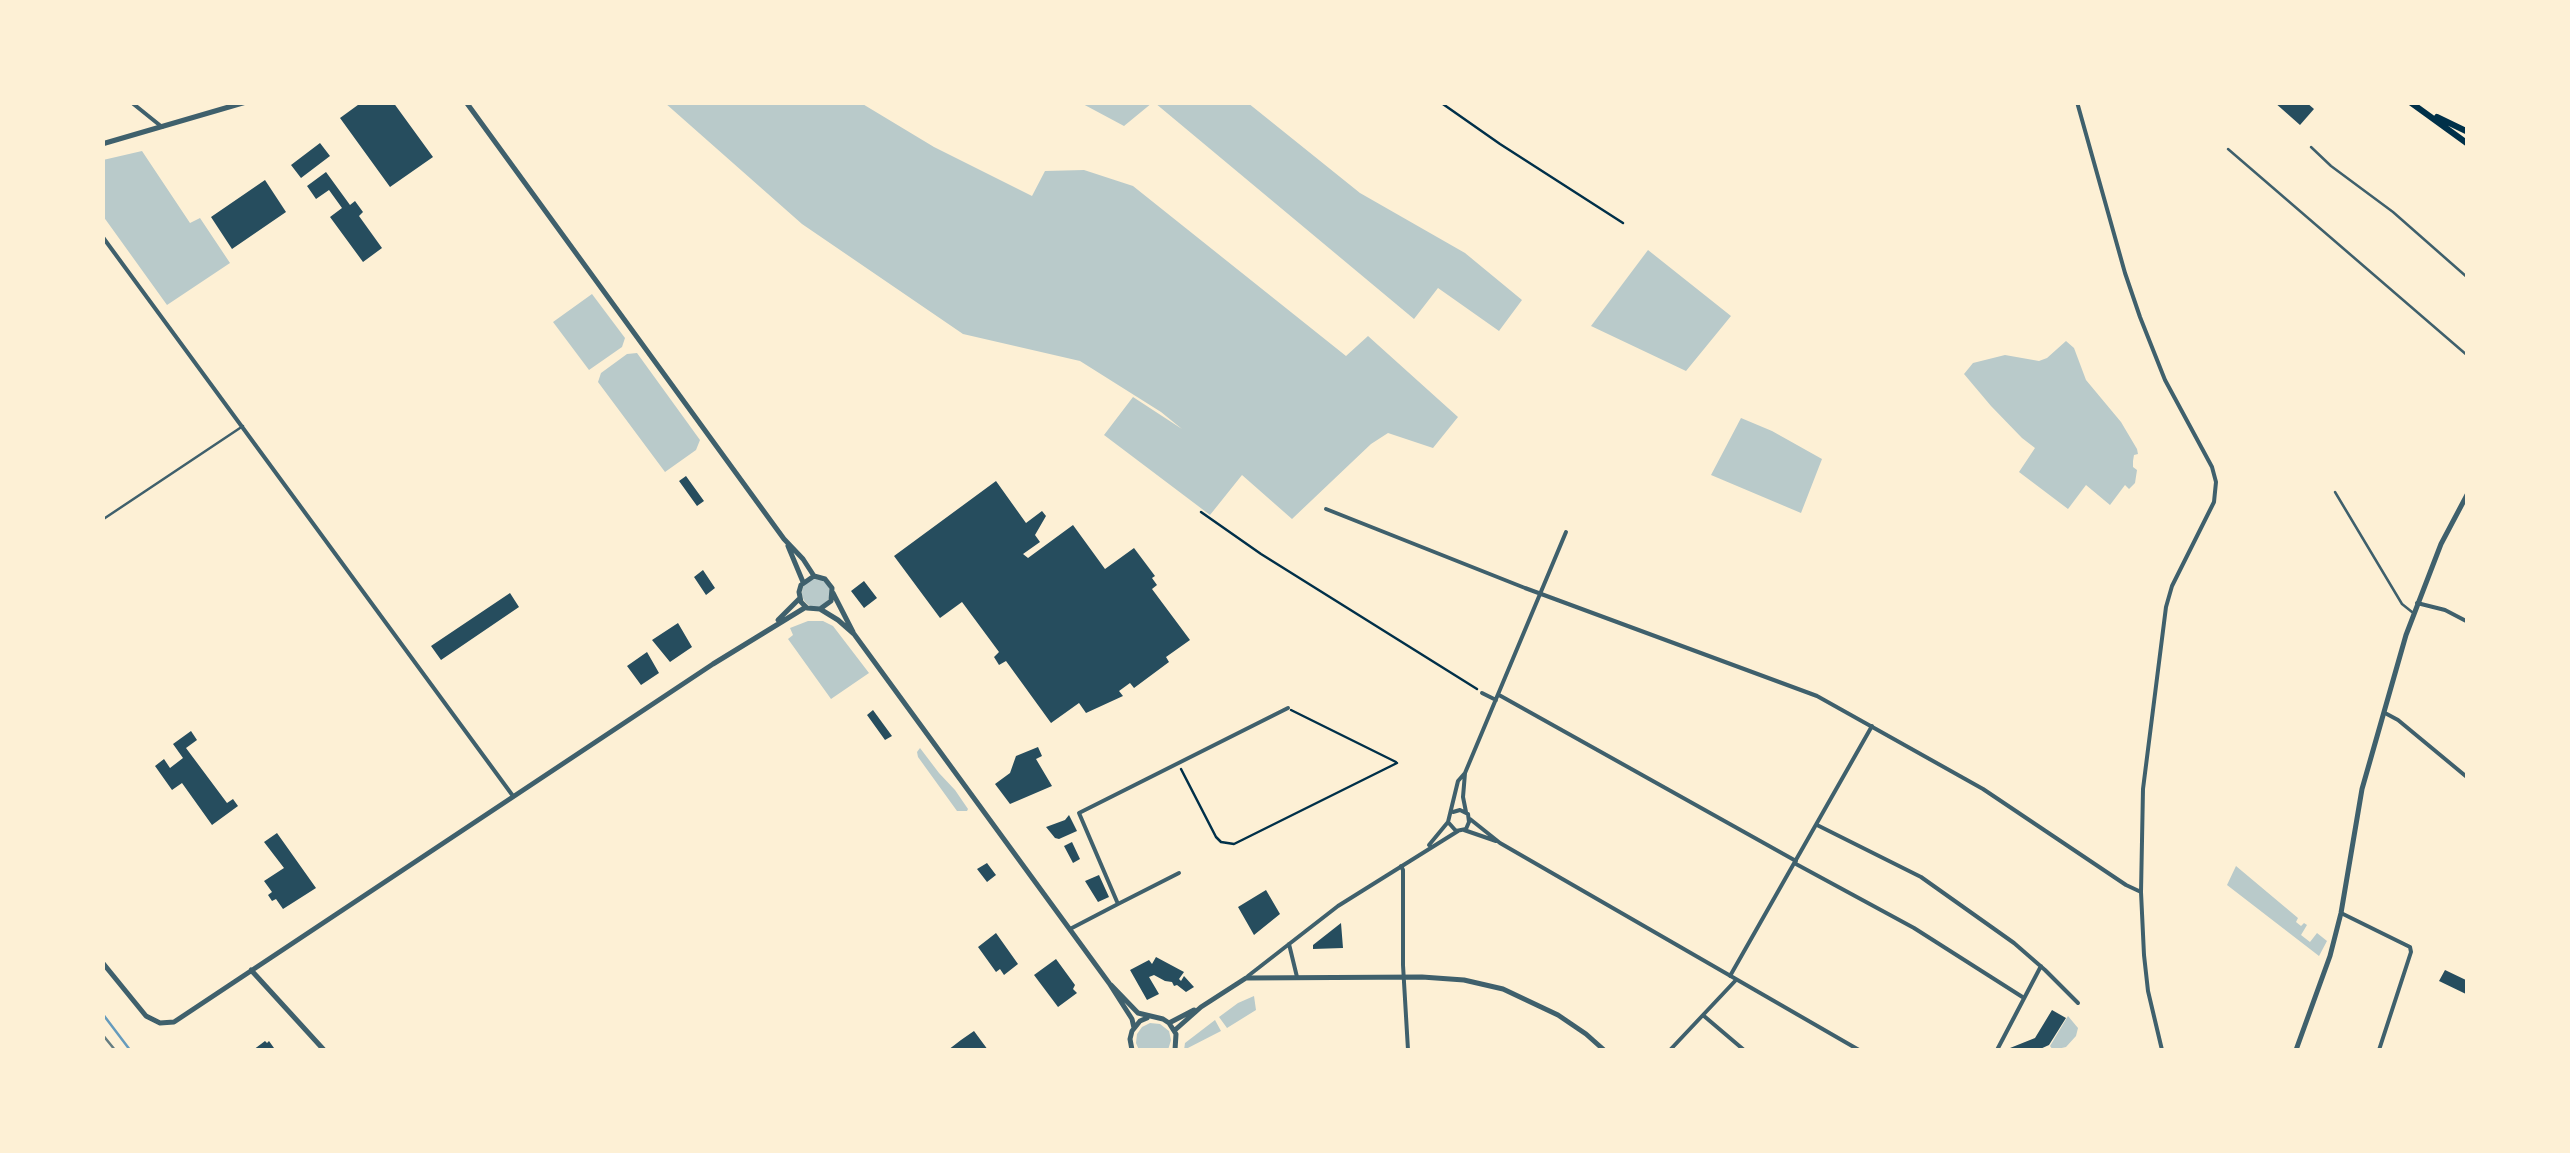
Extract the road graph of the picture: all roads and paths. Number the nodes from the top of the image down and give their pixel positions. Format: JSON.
{"nodes":[{"id":1,"x":131,"y":102,"type":"edge"},
{"id":2,"x":246,"y":102,"type":"edge"},
{"id":3,"x":466,"y":102,"type":"edge"},
{"id":4,"x":1440,"y":102,"type":"edge"},
{"id":5,"x":2077,"y":102,"type":"edge"},
{"id":6,"x":2410,"y":102,"type":"edge"},
{"id":7,"x":2428,"y":114,"type":"junction"},
{"id":8,"x":162,"y":128,"type":"junction"},
{"id":9,"x":2468,"y":132,"type":"edge"},
{"id":10,"x":102,"y":144,"type":"edge"},
{"id":11,"x":2468,"y":144,"type":"edge"},
{"id":12,"x":2311,"y":147,"type":"dead end"},
{"id":13,"x":2228,"y":149,"type":"dead end"},
{"id":14,"x":1623,"y":223,"type":"dead end"},
{"id":15,"x":102,"y":236,"type":"edge"},
{"id":16,"x":2468,"y":278,"type":"edge"},
{"id":17,"x":2468,"y":356,"type":"edge"},
{"id":18,"x":243,"y":426,"type":"junction"},
{"id":19,"x":2334,"y":492,"type":"dead end"},
{"id":20,"x":2468,"y":493,"type":"edge"},
{"id":21,"x":1326,"y":509,"type":"dead end"},
{"id":22,"x":1202,"y":512,"type":"dead end"},
{"id":23,"x":102,"y":520,"type":"edge"},
{"id":24,"x":1566,"y":532,"type":"dead end"},
{"id":25,"x":784,"y":539,"type":"junction"},
{"id":26,"x":814,"y":576,"type":"junction"},
{"id":27,"x":803,"y":582,"type":"junction"},
{"id":28,"x":833,"y":593,"type":"junction"},
{"id":29,"x":1541,"y":594,"type":"junction"},
{"id":30,"x":800,"y":598,"type":"junction"},
{"id":31,"x":2417,"y":603,"type":"junction"},
{"id":32,"x":806,"y":607,"type":"junction"},
{"id":33,"x":820,"y":610,"type":"junction"},
{"id":34,"x":2414,"y":613,"type":"junction"},
{"id":35,"x":2468,"y":622,"type":"edge"},
{"id":36,"x":773,"y":625,"type":"junction"},
{"id":37,"x":854,"y":634,"type":"junction"},
{"id":38,"x":1482,"y":692,"type":"joint"},
{"id":39,"x":1497,"y":697,"type":"junction"},
{"id":40,"x":1288,"y":708,"type":"joint"},
{"id":41,"x":2384,"y":713,"type":"junction"},
{"id":42,"x":1872,"y":726,"type":"junction"},
{"id":43,"x":1177,"y":762,"type":"junction"},
{"id":44,"x":1465,"y":773,"type":"junction"},
{"id":45,"x":2468,"y":778,"type":"edge"},
{"id":46,"x":513,"y":796,"type":"junction"},
{"id":47,"x":1453,"y":812,"type":"junction"},
{"id":48,"x":1466,"y":812,"type":"junction"},
{"id":49,"x":1470,"y":819,"type":"junction"},
{"id":50,"x":1448,"y":822,"type":"junction"},
{"id":51,"x":1816,"y":825,"type":"junction"},
{"id":52,"x":1461,"y":830,"type":"junction"},
{"id":53,"x":1500,"y":842,"type":"junction"},
{"id":54,"x":1424,"y":851,"type":"junction"},
{"id":55,"x":1796,"y":862,"type":"junction"},
{"id":56,"x":1400,"y":866,"type":"junction"},
{"id":57,"x":1179,"y":873,"type":"dead end"},
{"id":58,"x":2141,"y":892,"type":"junction"},
{"id":59,"x":1118,"y":904,"type":"junction"},
{"id":60,"x":2341,"y":913,"type":"junction"},
{"id":61,"x":1070,"y":929,"type":"junction"},
{"id":62,"x":1289,"y":944,"type":"junction"},
{"id":63,"x":102,"y":962,"type":"edge"},
{"id":64,"x":2041,"y":966,"type":"junction"},
{"id":65,"x":251,"y":970,"type":"junction"},
{"id":66,"x":1297,"y":977,"type":"junction"},
{"id":67,"x":1406,"y":977,"type":"junction"},
{"id":68,"x":1246,"y":978,"type":"junction"},
{"id":69,"x":1733,"y":978,"type":"junction"},
{"id":70,"x":1109,"y":983,"type":"junction"},
{"id":71,"x":2024,"y":998,"type":"junction"},
{"id":72,"x":2078,"y":1004,"type":"dead end"},
{"id":73,"x":1201,"y":1006,"type":"junction"},
{"id":74,"x":1704,"y":1016,"type":"junction"},
{"id":75,"x":1150,"y":1017,"type":"junction"},
{"id":76,"x":1169,"y":1023,"type":"junction"},
{"id":77,"x":1134,"y":1028,"type":"junction"},
{"id":78,"x":1175,"y":1030,"type":"junction"},
{"id":79,"x":324,"y":1050,"type":"edge"},
{"id":80,"x":1132,"y":1050,"type":"edge"},
{"id":81,"x":1175,"y":1050,"type":"edge"},
{"id":82,"x":1408,"y":1050,"type":"edge"},
{"id":83,"x":1604,"y":1050,"type":"edge"},
{"id":84,"x":1670,"y":1050,"type":"edge"},
{"id":85,"x":1744,"y":1050,"type":"edge"},
{"id":86,"x":1859,"y":1050,"type":"edge"},
{"id":87,"x":1998,"y":1050,"type":"edge"},
{"id":88,"x":2162,"y":1050,"type":"edge"},
{"id":89,"x":2296,"y":1050,"type":"edge"},
{"id":90,"x":2379,"y":1050,"type":"edge"}],
"edges":[{"from":1,"to":8,"type":"street"},
{"from":2,"to":8,"type":"street"},
{"from":3,"to":25,"type":"street"},
{"from":4,"to":14,"type":"path"},
{"from":5,"to":58,"type":"street"},
{"from":6,"to":7,"type":"main road"},
{"from":7,"to":9,"type":"main road"},
{"from":7,"to":11,"type":"main road"},
{"from":8,"to":10,"type":"street"},
{"from":12,"to":16,"type":"lane"},
{"from":13,"to":17,"type":"lane"},
{"from":15,"to":18,"type":"street"},
{"from":18,"to":23,"type":"lane"},
{"from":18,"to":46,"type":"street"},
{"from":19,"to":34,"type":"lane"},
{"from":20,"to":31,"type":"street"},
{"from":21,"to":29,"type":"street"},
{"from":22,"to":38,"type":"path"},
{"from":24,"to":29,"type":"street"},
{"from":25,"to":26,"type":"street"},
{"from":25,"to":27,"type":"street"},
{"from":26,"to":27,"type":"street"},
{"from":26,"to":28,"type":"street"},
{"from":27,"to":30,"type":"street"},
{"from":28,"to":33,"type":"street"},
{"from":28,"to":37,"type":"street"},
{"from":29,"to":39,"type":"street"},
{"from":29,"to":42,"type":"street"},
{"from":30,"to":32,"type":"street"},
{"from":30,"to":36,"type":"street"},
{"from":31,"to":34,"type":"street"},
{"from":31,"to":35,"type":"street"},
{"from":32,"to":33,"type":"street"},
{"from":32,"to":36,"type":"street"},
{"from":33,"to":37,"type":"street"},
{"from":34,"to":41,"type":"street"},
{"from":36,"to":46,"type":"street"},
{"from":37,"to":61,"type":"street"},
{"from":38,"to":39,"type":"street"},
{"from":39,"to":44,"type":"street"},
{"from":39,"to":55,"type":"street"},
{"from":40,"to":43,"type":"street"},
{"from":40,"to":43,"type":"path"},
{"from":41,"to":45,"type":"street"},
{"from":41,"to":60,"type":"street"},
{"from":42,"to":51,"type":"street"},
{"from":42,"to":58,"type":"street"},
{"from":43,"to":59,"type":"street"},
{"from":44,"to":47,"type":"street"},
{"from":44,"to":48,"type":"street"},
{"from":46,"to":65,"type":"street"},
{"from":47,"to":48,"type":"street"},
{"from":47,"to":50,"type":"street"},
{"from":48,"to":49,"type":"street"},
{"from":49,"to":52,"type":"street"},
{"from":49,"to":53,"type":"street"},
{"from":50,"to":52,"type":"street"},
{"from":50,"to":54,"type":"street"},
{"from":51,"to":55,"type":"street"},
{"from":51,"to":64,"type":"street"},
{"from":52,"to":53,"type":"street"},
{"from":52,"to":54,"type":"street"},
{"from":53,"to":69,"type":"street"},
{"from":54,"to":56,"type":"street"},
{"from":55,"to":69,"type":"street"},
{"from":55,"to":71,"type":"street"},
{"from":56,"to":62,"type":"street"},
{"from":56,"to":67,"type":"street"},
{"from":57,"to":59,"type":"street"},
{"from":58,"to":88,"type":"street"},
{"from":59,"to":61,"type":"street"},
{"from":60,"to":89,"type":"street"},
{"from":60,"to":90,"type":"street"},
{"from":61,"to":70,"type":"street"},
{"from":62,"to":66,"type":"street"},
{"from":62,"to":68,"type":"street"},
{"from":63,"to":65,"type":"street"},
{"from":64,"to":71,"type":"street"},
{"from":64,"to":72,"type":"street"},
{"from":65,"to":79,"type":"street"},
{"from":66,"to":67,"type":"street"},
{"from":66,"to":68,"type":"street"},
{"from":67,"to":82,"type":"street"},
{"from":67,"to":83,"type":"street"},
{"from":68,"to":73,"type":"street"},
{"from":69,"to":74,"type":"street"},
{"from":69,"to":86,"type":"street"},
{"from":70,"to":75,"type":"street"},
{"from":70,"to":77,"type":"street"},
{"from":71,"to":87,"type":"street"},
{"from":73,"to":76,"type":"street"},
{"from":73,"to":78,"type":"street"},
{"from":74,"to":84,"type":"street"},
{"from":74,"to":85,"type":"street"},
{"from":75,"to":76,"type":"street"},
{"from":75,"to":77,"type":"street"},
{"from":76,"to":78,"type":"street"},
{"from":77,"to":80,"type":"street"},
{"from":78,"to":81,"type":"street"}]}
